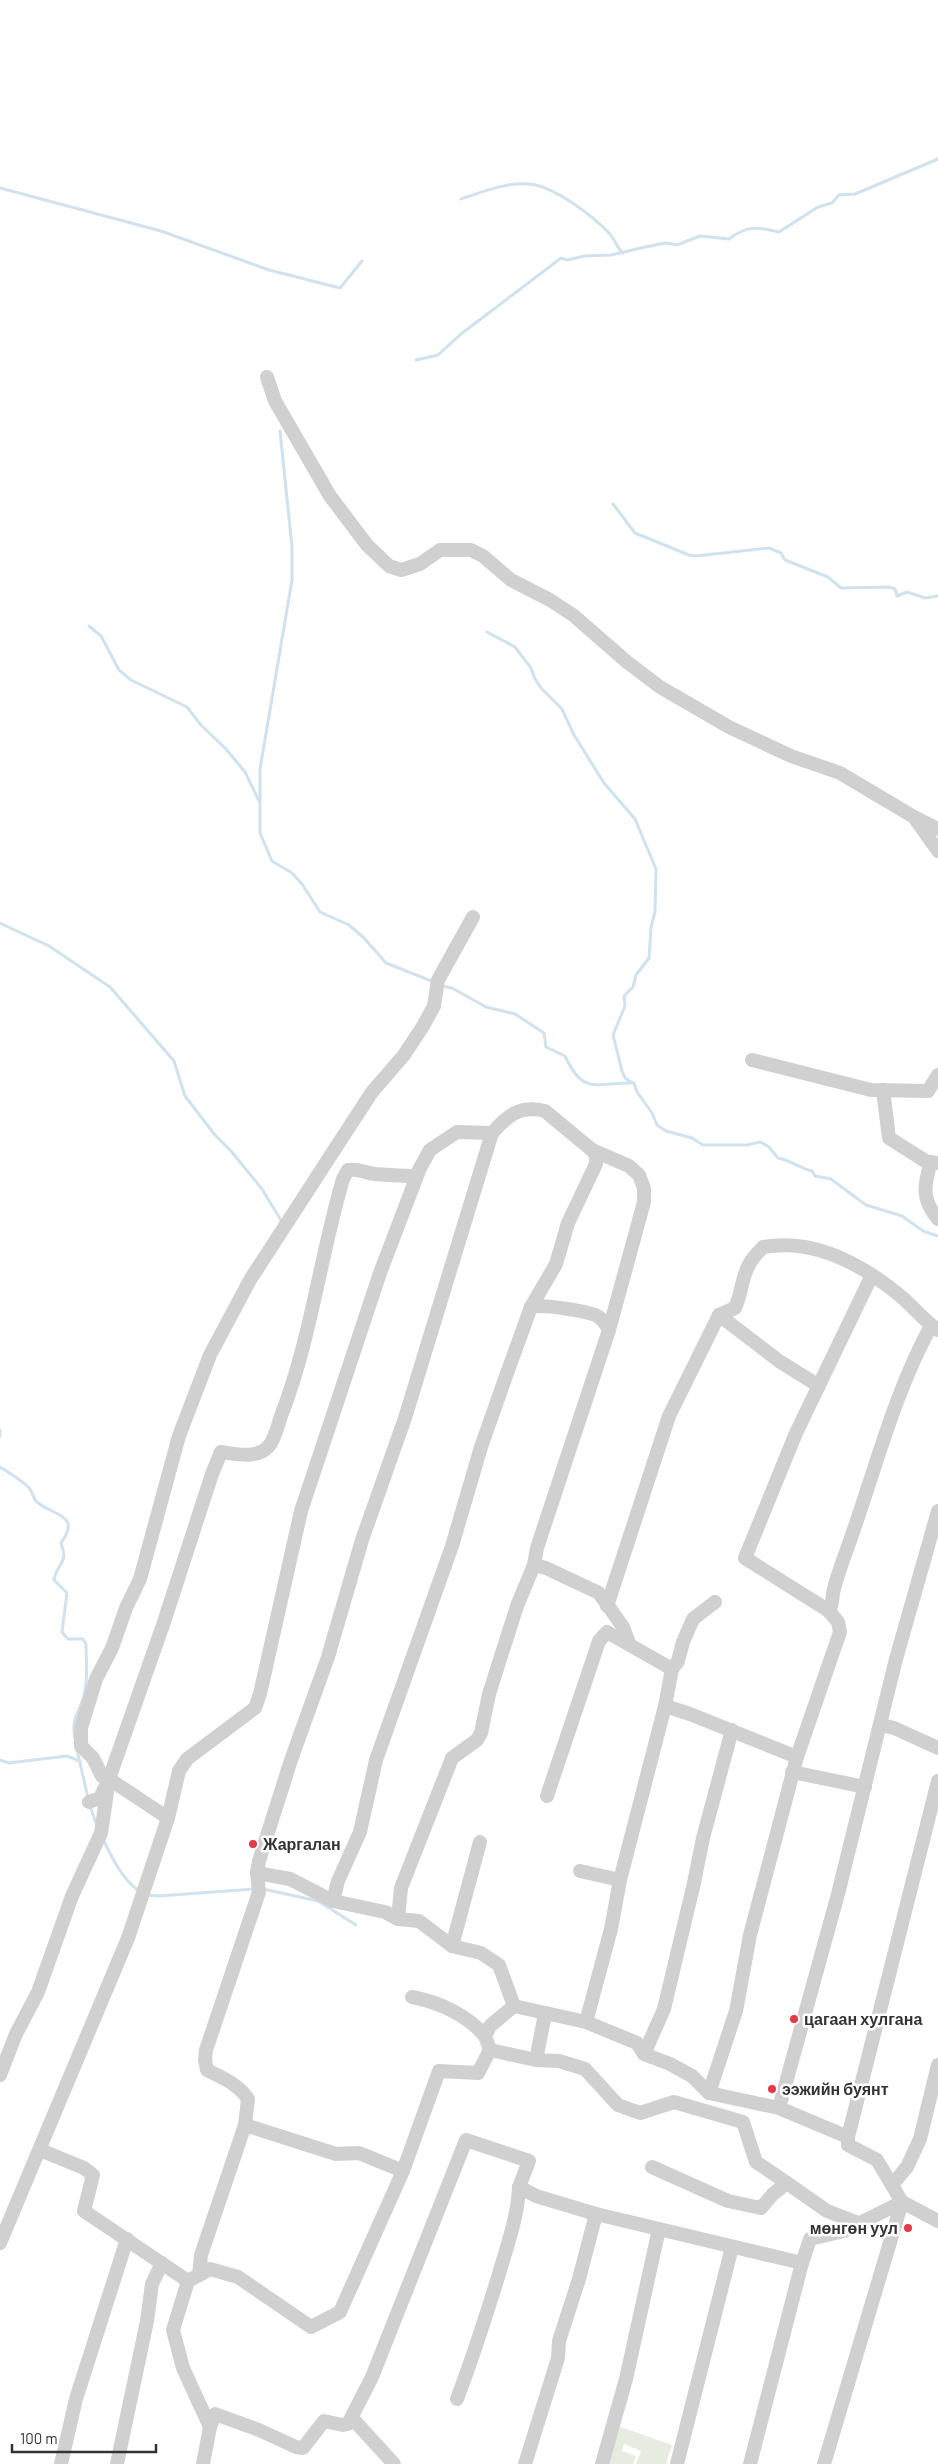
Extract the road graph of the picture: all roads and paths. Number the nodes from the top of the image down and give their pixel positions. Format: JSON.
{"nodes":[{"id":1,"x":267,"y":377,"type":"dead end"},
{"id":2,"x":914,"y":817,"type":"junction"},
{"id":3,"x":938,"y":829,"type":"edge"},
{"id":4,"x":938,"y":851,"type":"edge"},
{"id":5,"x":473,"y":917,"type":"dead end"},
{"id":6,"x":752,"y":1060,"type":"dead end"},
{"id":7,"x":938,"y":1075,"type":"edge"},
{"id":8,"x":883,"y":1090,"type":"junction"},
{"id":9,"x":492,"y":1132,"type":"junction"},
{"id":10,"x":592,"y":1150,"type":"junction"},
{"id":11,"x":934,"y":1163,"type":"edge"},
{"id":12,"x":418,"y":1174,"type":"junction"},
{"id":13,"x":938,"y":1219,"type":"edge"},
{"id":14,"x":872,"y":1275,"type":"junction"},
{"id":15,"x":532,"y":1307,"type":"junction"},
{"id":16,"x":719,"y":1315,"type":"junction"},
{"id":17,"x":935,"y":1328,"type":"edge"},
{"id":18,"x":608,"y":1330,"type":"junction"},
{"id":19,"x":819,"y":1386,"type":"junction"},
{"id":20,"x":938,"y":1511,"type":"edge"},
{"id":21,"x":534,"y":1564,"type":"junction"},
{"id":22,"x":715,"y":1602,"type":"dead end"},
{"id":23,"x":607,"y":1606,"type":"junction"},
{"id":24,"x":829,"y":1611,"type":"junction"},
{"id":25,"x":629,"y":1643,"type":"junction"},
{"id":26,"x":672,"y":1669,"type":"junction"},
{"id":27,"x":665,"y":1706,"type":"junction"},
{"id":28,"x":881,"y":1725,"type":"junction"},
{"id":29,"x":732,"y":1730,"type":"junction"},
{"id":30,"x":938,"y":1748,"type":"edge"},
{"id":31,"x":797,"y":1757,"type":"junction"},
{"id":32,"x":792,"y":1772,"type":"junction"},
{"id":33,"x":109,"y":1779,"type":"junction"},
{"id":34,"x":938,"y":1781,"type":"edge"},
{"id":35,"x":865,"y":1787,"type":"junction"},
{"id":36,"x":547,"y":1796,"type":"dead end"},
{"id":37,"x":89,"y":1802,"type":"dead end"},
{"id":38,"x":168,"y":1818,"type":"junction"},
{"id":39,"x":480,"y":1842,"type":"dead end"},
{"id":40,"x":580,"y":1872,"type":"dead end"},
{"id":41,"x":257,"y":1873,"type":"junction"},
{"id":42,"x":620,"y":1880,"type":"junction"},
{"id":43,"x":333,"y":1901,"type":"junction"},
{"id":44,"x":398,"y":1919,"type":"junction"},
{"id":45,"x":452,"y":1946,"type":"junction"},
{"id":46,"x":412,"y":1997,"type":"dead end"},
{"id":47,"x":514,"y":2006,"type":"junction"},
{"id":48,"x":545,"y":2014,"type":"junction"},
{"id":49,"x":586,"y":2022,"type":"junction"},
{"id":50,"x":485,"y":2036,"type":"junction"},
{"id":51,"x":490,"y":2050,"type":"junction"},
{"id":52,"x":644,"y":2054,"type":"junction"},
{"id":53,"x":536,"y":2060,"type":"junction"},
{"id":54,"x":938,"y":2065,"type":"edge"},
{"id":55,"x":0,"y":2075,"type":"edge"},
{"id":56,"x":709,"y":2093,"type":"junction"},
{"id":57,"x":779,"y":2108,"type":"junction"},
{"id":58,"x":245,"y":2125,"type":"junction"},
{"id":59,"x":848,"y":2137,"type":"junction"},
{"id":60,"x":40,"y":2150,"type":"junction"},
{"id":61,"x":652,"y":2167,"type":"dead end"},
{"id":62,"x":403,"y":2171,"type":"junction"},
{"id":63,"x":787,"y":2183,"type":"junction"},
{"id":64,"x":892,"y":2185,"type":"junction"},
{"id":65,"x":519,"y":2187,"type":"junction"},
{"id":66,"x":902,"y":2202,"type":"junction"},
{"id":67,"x":596,"y":2214,"type":"junction"},
{"id":68,"x":938,"y":2221,"type":"edge"},
{"id":69,"x":861,"y":2224,"type":"junction"},
{"id":70,"x":659,"y":2229,"type":"junction"},
{"id":71,"x":127,"y":2239,"type":"junction"},
{"id":72,"x":0,"y":2243,"type":"edge"},
{"id":73,"x":732,"y":2247,"type":"junction"},
{"id":74,"x":162,"y":2263,"type":"junction"},
{"id":75,"x":802,"y":2263,"type":"junction"},
{"id":76,"x":193,"y":2278,"type":"junction"},
{"id":77,"x":457,"y":2399,"type":"dead end"},
{"id":78,"x":352,"y":2418,"type":"junction"},
{"id":79,"x":210,"y":2427,"type":"junction"},
{"id":80,"x":61,"y":2464,"type":"edge"},
{"id":81,"x":117,"y":2464,"type":"edge"},
{"id":82,"x":203,"y":2464,"type":"edge"},
{"id":83,"x":394,"y":2464,"type":"edge"},
{"id":84,"x":525,"y":2464,"type":"edge"},
{"id":85,"x":602,"y":2464,"type":"edge"},
{"id":86,"x":676,"y":2464,"type":"edge"},
{"id":87,"x":750,"y":2464,"type":"edge"},
{"id":88,"x":824,"y":2464,"type":"edge"}],
"edges":[{"from":1,"to":2,"type":"street"},
{"from":2,"to":3,"type":"street"},
{"from":2,"to":4,"type":"street"},
{"from":5,"to":33,"type":"street"},
{"from":6,"to":8,"type":"street"},
{"from":7,"to":8,"type":"street"},
{"from":8,"to":11,"type":"street"},
{"from":9,"to":10,"type":"street"},
{"from":9,"to":12,"type":"street"},
{"from":9,"to":41,"type":"street"},
{"from":10,"to":15,"type":"street"},
{"from":10,"to":18,"type":"street"},
{"from":11,"to":13,"type":"street"},
{"from":12,"to":33,"type":"street"},
{"from":12,"to":38,"type":"street"},
{"from":14,"to":16,"type":"street"},
{"from":14,"to":17,"type":"street"},
{"from":14,"to":19,"type":"street"},
{"from":15,"to":18,"type":"street"},
{"from":15,"to":43,"type":"street"},
{"from":16,"to":19,"type":"street"},
{"from":16,"to":23,"type":"street"},
{"from":17,"to":24,"type":"street"},
{"from":18,"to":21,"type":"street"},
{"from":19,"to":24,"type":"street"},
{"from":20,"to":28,"type":"street"},
{"from":21,"to":23,"type":"street"},
{"from":21,"to":44,"type":"street"},
{"from":22,"to":26,"type":"street"},
{"from":23,"to":25,"type":"street"},
{"from":24,"to":31,"type":"street"},
{"from":25,"to":26,"type":"street"},
{"from":25,"to":36,"type":"street"},
{"from":26,"to":27,"type":"street"},
{"from":27,"to":29,"type":"street"},
{"from":27,"to":42,"type":"street"},
{"from":28,"to":30,"type":"street"},
{"from":28,"to":35,"type":"street"},
{"from":29,"to":31,"type":"street"},
{"from":29,"to":52,"type":"street"},
{"from":31,"to":32,"type":"street"},
{"from":32,"to":35,"type":"street"},
{"from":32,"to":56,"type":"street"},
{"from":33,"to":37,"type":"street"},
{"from":33,"to":38,"type":"street"},
{"from":33,"to":55,"type":"street"},
{"from":34,"to":59,"type":"street"},
{"from":35,"to":57,"type":"street"},
{"from":38,"to":60,"type":"street"},
{"from":39,"to":45,"type":"street"},
{"from":40,"to":42,"type":"street"},
{"from":41,"to":43,"type":"street"},
{"from":41,"to":58,"type":"street"},
{"from":42,"to":49,"type":"street"},
{"from":43,"to":44,"type":"street"},
{"from":44,"to":45,"type":"street"},
{"from":45,"to":47,"type":"street"},
{"from":46,"to":50,"type":"street"},
{"from":47,"to":48,"type":"street"},
{"from":47,"to":50,"type":"street"},
{"from":48,"to":49,"type":"street"},
{"from":48,"to":53,"type":"street"},
{"from":49,"to":52,"type":"street"},
{"from":50,"to":51,"type":"street"},
{"from":51,"to":53,"type":"street"},
{"from":51,"to":62,"type":"street"},
{"from":52,"to":56,"type":"street"},
{"from":53,"to":63,"type":"street"},
{"from":54,"to":64,"type":"street"},
{"from":56,"to":57,"type":"street"},
{"from":57,"to":59,"type":"street"},
{"from":58,"to":62,"type":"street"},
{"from":58,"to":76,"type":"street"},
{"from":59,"to":64,"type":"street"},
{"from":60,"to":71,"type":"street"},
{"from":60,"to":72,"type":"street"},
{"from":61,"to":63,"type":"street"},
{"from":62,"to":76,"type":"street"},
{"from":63,"to":69,"type":"street"},
{"from":64,"to":66,"type":"street"},
{"from":65,"to":67,"type":"street"},
{"from":65,"to":77,"type":"street"},
{"from":65,"to":78,"type":"street"},
{"from":66,"to":68,"type":"street"},
{"from":66,"to":69,"type":"street"},
{"from":66,"to":88,"type":"street"},
{"from":67,"to":70,"type":"street"},
{"from":67,"to":84,"type":"street"},
{"from":69,"to":75,"type":"street"},
{"from":70,"to":73,"type":"street"},
{"from":70,"to":85,"type":"street"},
{"from":71,"to":74,"type":"street"},
{"from":71,"to":80,"type":"street"},
{"from":73,"to":75,"type":"street"},
{"from":73,"to":86,"type":"street"},
{"from":74,"to":76,"type":"street"},
{"from":74,"to":81,"type":"street"},
{"from":75,"to":87,"type":"street"},
{"from":76,"to":79,"type":"street"},
{"from":78,"to":79,"type":"street"},
{"from":78,"to":83,"type":"street"},
{"from":79,"to":82,"type":"street"}]}
